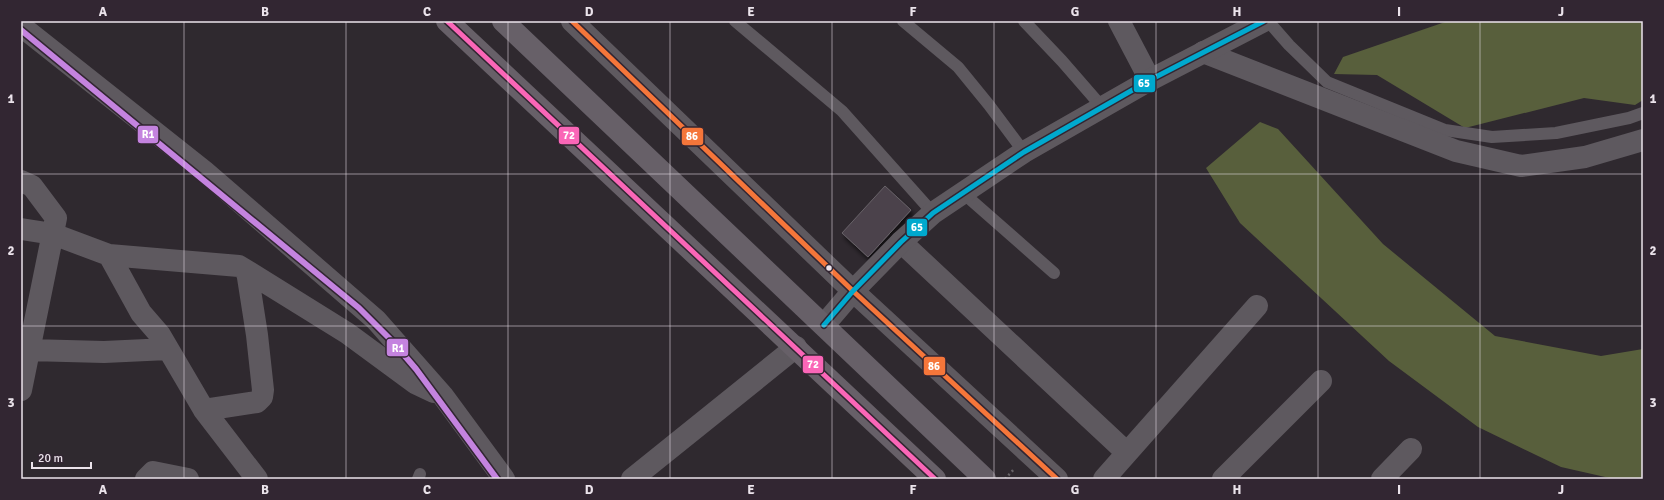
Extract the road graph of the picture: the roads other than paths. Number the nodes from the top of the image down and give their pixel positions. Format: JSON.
{"nodes":[{"id":1,"x":447,"y":21,"type":"edge"},
{"id":2,"x":503,"y":21,"type":"edge"},
{"id":3,"x":572,"y":21,"type":"edge"},
{"id":4,"x":735,"y":21,"type":"edge"},
{"id":5,"x":903,"y":21,"type":"edge"},
{"id":6,"x":1024,"y":21,"type":"edge"},
{"id":7,"x":1119,"y":21,"type":"edge"},
{"id":8,"x":1264,"y":21,"type":"edge"},
{"id":9,"x":1268,"y":21,"type":"edge"},
{"id":10,"x":21,"y":26,"type":"edge"},
{"id":11,"x":1203,"y":52,"type":"junction"},
{"id":12,"x":1150,"y":80,"type":"junction"},
{"id":13,"x":1102,"y":107,"type":"junction"},
{"id":14,"x":1643,"y":112,"type":"edge"},
{"id":15,"x":1643,"y":140,"type":"edge"},
{"id":16,"x":1024,"y":152,"type":"junction"},
{"id":17,"x":21,"y":181,"type":"edge"},
{"id":18,"x":963,"y":193,"type":"junction"},
{"id":19,"x":933,"y":213,"type":"junction"},
{"id":20,"x":21,"y":229,"type":"edge"},
{"id":21,"x":53,"y":234,"type":"junction"},
{"id":22,"x":901,"y":242,"type":"junction"},
{"id":23,"x":109,"y":255,"type":"junction"},
{"id":24,"x":247,"y":270,"type":"junction"},
{"id":25,"x":1054,"y":273,"type":"dead end"},
{"id":26,"x":853,"y":291,"type":"junction"},
{"id":27,"x":1257,"y":306,"type":"dead end"},
{"id":28,"x":824,"y":325,"type":"junction"},
{"id":29,"x":796,"y":347,"type":"junction"},
{"id":30,"x":168,"y":349,"type":"junction"},
{"id":31,"x":30,"y":350,"type":"junction"},
{"id":32,"x":1322,"y":381,"type":"dead end"},
{"id":33,"x":21,"y":390,"type":"edge"},
{"id":34,"x":443,"y":396,"type":"junction"},
{"id":35,"x":204,"y":410,"type":"junction"},
{"id":36,"x":1411,"y":449,"type":"dead end"},
{"id":37,"x":1126,"y":452,"type":"junction"},
{"id":38,"x":146,"y":479,"type":"edge"},
{"id":39,"x":188,"y":479,"type":"edge"},
{"id":40,"x":257,"y":479,"type":"edge"},
{"id":41,"x":504,"y":479,"type":"edge"},
{"id":42,"x":632,"y":479,"type":"edge"},
{"id":43,"x":935,"y":479,"type":"edge"},
{"id":44,"x":985,"y":479,"type":"edge"},
{"id":45,"x":1057,"y":479,"type":"edge"},
{"id":46,"x":1104,"y":479,"type":"edge"},
{"id":47,"x":1223,"y":479,"type":"edge"},
{"id":48,"x":1382,"y":479,"type":"edge"}],
"edges":[{"from":1,"to":29,"type":"highway"},
{"from":2,"to":28,"type":"highway"},
{"from":3,"to":26,"type":"street"},
{"from":4,"to":19,"type":"lane"},
{"from":5,"to":16,"type":"lane"},
{"from":6,"to":13,"type":"lane"},
{"from":7,"to":12,"type":"street"},
{"from":8,"to":11,"type":"street"},
{"from":9,"to":14,"type":"lane"},
{"from":10,"to":34,"type":"street"},
{"from":11,"to":12,"type":"street"},
{"from":11,"to":15,"type":"street"},
{"from":12,"to":13,"type":"street"},
{"from":13,"to":16,"type":"street"},
{"from":16,"to":18,"type":"street"},
{"from":17,"to":21,"type":"street"},
{"from":18,"to":19,"type":"street"},
{"from":18,"to":25,"type":"lane"},
{"from":19,"to":22,"type":"street"},
{"from":20,"to":21,"type":"street"},
{"from":21,"to":23,"type":"street"},
{"from":21,"to":31,"type":"street"},
{"from":22,"to":26,"type":"street"},
{"from":22,"to":37,"type":"street"},
{"from":23,"to":24,"type":"street"},
{"from":23,"to":30,"type":"street"},
{"from":24,"to":34,"type":"street"},
{"from":24,"to":35,"type":"street"},
{"from":26,"to":28,"type":"street"},
{"from":26,"to":45,"type":"street"},
{"from":27,"to":37,"type":"street"},
{"from":28,"to":44,"type":"highway"},
{"from":29,"to":42,"type":"street"},
{"from":29,"to":43,"type":"highway"},
{"from":30,"to":31,"type":"street"},
{"from":30,"to":35,"type":"street"},
{"from":31,"to":33,"type":"street"},
{"from":32,"to":47,"type":"street"},
{"from":34,"to":41,"type":"street"},
{"from":35,"to":40,"type":"street"},
{"from":36,"to":48,"type":"street"},
{"from":37,"to":46,"type":"street"},
{"from":38,"to":39,"type":"street"}]}
